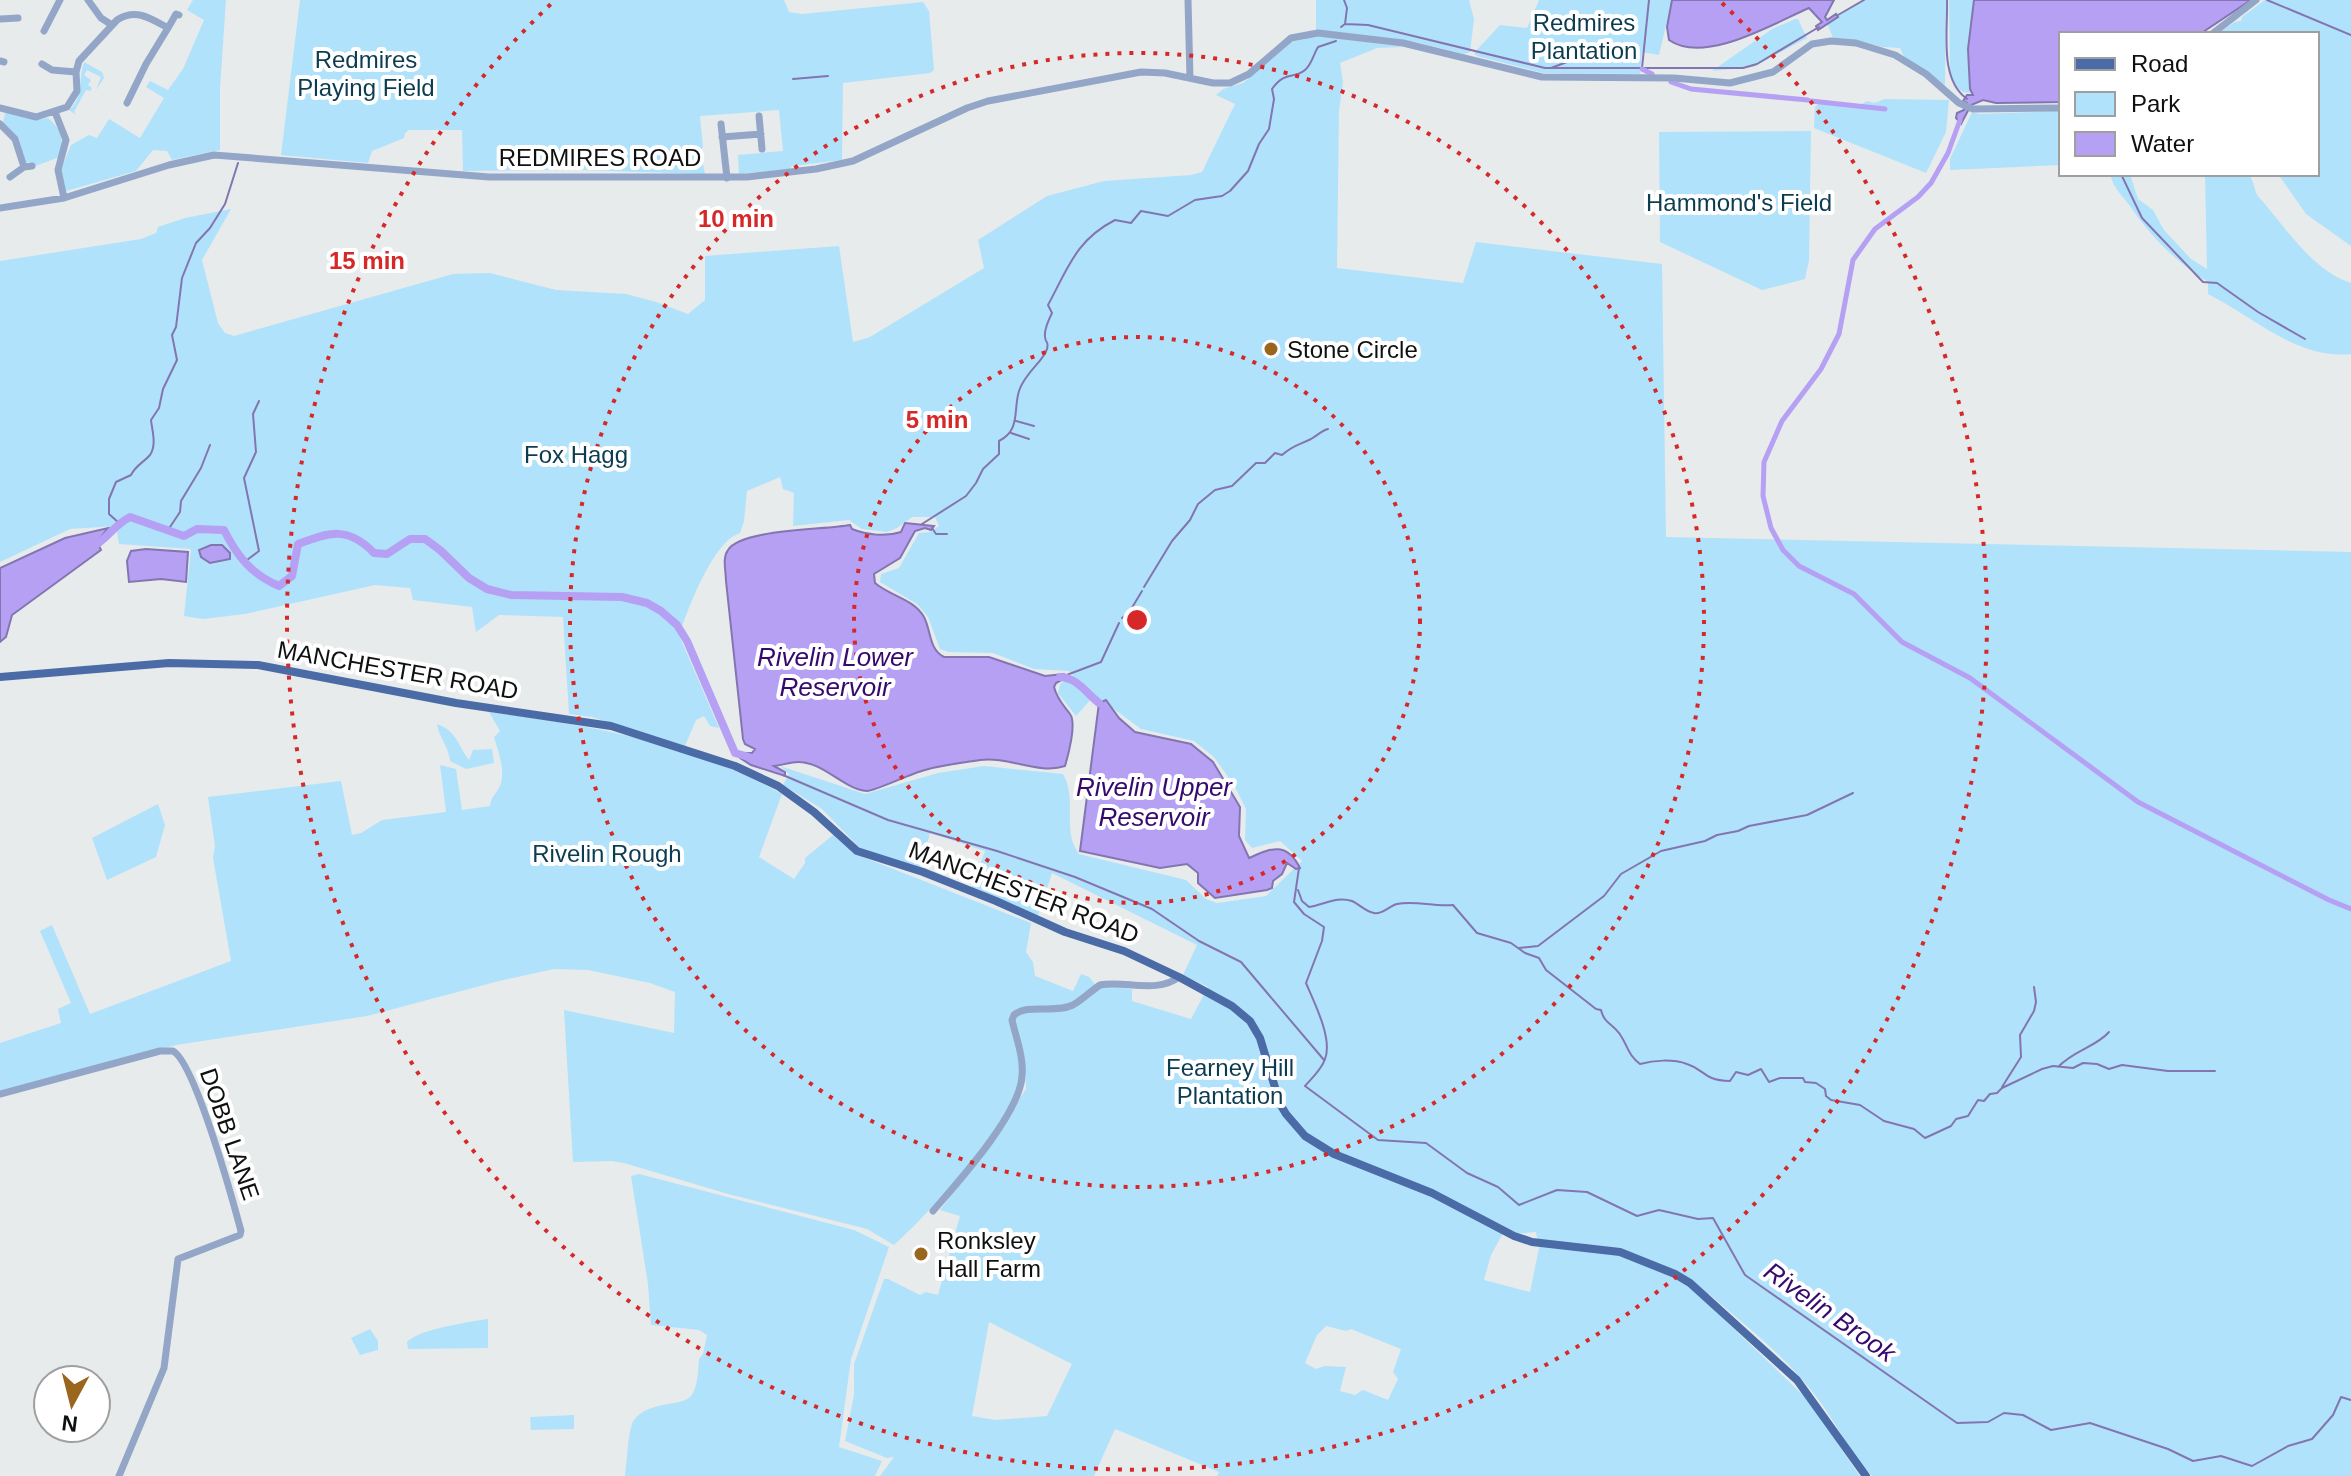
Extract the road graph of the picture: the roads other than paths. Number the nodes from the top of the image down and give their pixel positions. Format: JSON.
{"nodes":[{"id":1,"x":60,"y":0,"type":"edge"},
{"id":2,"x":1188,"y":0,"type":"edge"},
{"id":3,"x":2256,"y":0,"type":"edge"},
{"id":4,"x":92,"y":1,"type":"edge"},
{"id":5,"x":177,"y":14,"type":"dead end"},
{"id":6,"x":112,"y":25,"type":"junction"},
{"id":7,"x":168,"y":28,"type":"junction"},
{"id":8,"x":44,"y":31,"type":"dead end"},
{"id":9,"x":2215,"y":32,"type":"edge"},
{"id":10,"x":42,"y":64,"type":"dead end"},
{"id":11,"x":76,"y":72,"type":"junction"},
{"id":12,"x":1190,"y":78,"type":"junction"},
{"id":13,"x":139,"y":79,"type":"junction"},
{"id":14,"x":148,"y":84,"type":"dead end"},
{"id":15,"x":127,"y":103,"type":"dead end"},
{"id":16,"x":2059,"y":108,"type":"edge"},
{"id":17,"x":1,"y":111,"type":"edge"},
{"id":18,"x":55,"y":112,"type":"junction"},
{"id":19,"x":759,"y":116,"type":"dead end"},
{"id":20,"x":0,"y":124,"type":"edge"},
{"id":21,"x":721,"y":124,"type":"dead end"},
{"id":22,"x":761,"y":134,"type":"junction"},
{"id":23,"x":722,"y":137,"type":"junction"},
{"id":24,"x":762,"y":149,"type":"dead end"},
{"id":25,"x":10,"y":177,"type":"dead end"},
{"id":26,"x":727,"y":178,"type":"junction"},
{"id":27,"x":64,"y":198,"type":"junction"},
{"id":28,"x":0,"y":208,"type":"edge"},
{"id":29,"x":0,"y":677,"type":"edge"},
{"id":30,"x":1179,"y":977,"type":"junction"},
{"id":31,"x":0,"y":1094,"type":"edge"},
{"id":32,"x":933,"y":1211,"type":"dead end"},
{"id":33,"x":119,"y":1476,"type":"edge"},
{"id":34,"x":1866,"y":1476,"type":"edge"}],
"edges":[{"from":1,"to":8,"type":"street"},
{"from":2,"to":12,"type":"street"},
{"from":3,"to":9,"type":"street"},
{"from":4,"to":6,"type":"street"},
{"from":5,"to":7,"type":"street"},
{"from":6,"to":7,"type":"street"},
{"from":6,"to":11,"type":"street"},
{"from":7,"to":13,"type":"street"},
{"from":10,"to":11,"type":"street"},
{"from":11,"to":18,"type":"street"},
{"from":12,"to":16,"type":"street","name":"REDMIRES ROAD"},
{"from":12,"to":26,"type":"street","name":"REDMIRES ROAD"},
{"from":13,"to":14,"type":"street"},
{"from":13,"to":15,"type":"street"},
{"from":17,"to":18,"type":"street"},
{"from":18,"to":27,"type":"street"},
{"from":19,"to":22,"type":"street"},
{"from":20,"to":25,"type":"street"},
{"from":21,"to":23,"type":"street"},
{"from":22,"to":23,"type":"street"},
{"from":22,"to":24,"type":"street"},
{"from":23,"to":26,"type":"street"},
{"from":26,"to":27,"type":"street","name":"REDMIRES ROAD"},
{"from":27,"to":28,"type":"street","name":"REDMIRES ROAD"},
{"from":29,"to":30,"type":"main road","name":"MANCHESTER ROAD"},
{"from":30,"to":32,"type":"street"},
{"from":30,"to":34,"type":"main road","name":"MANCHESTER ROAD"},
{"from":31,"to":33,"type":"street","name":"DOBB LANE"}]}
